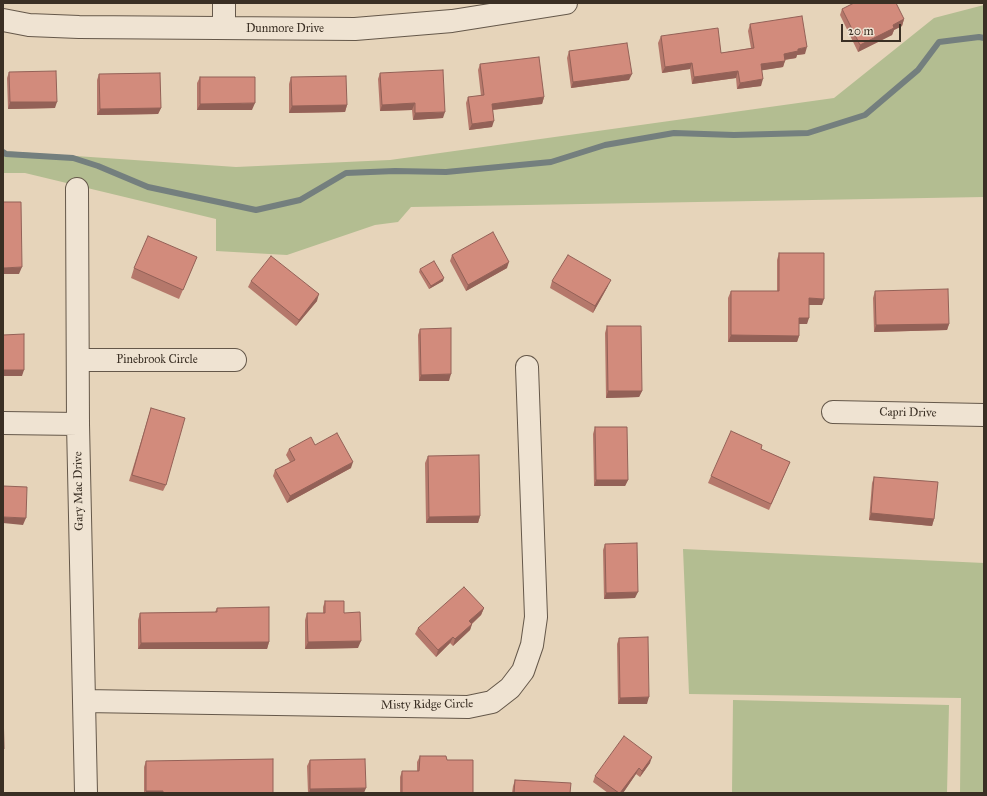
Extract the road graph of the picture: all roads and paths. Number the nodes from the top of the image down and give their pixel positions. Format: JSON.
{"nodes":[{"id":1,"x":224,"y":3,"type":"edge"},
{"id":2,"x":566,"y":3,"type":"edge"},
{"id":3,"x":3,"y":20,"type":"edge"},
{"id":4,"x":224,"y":28,"type":"junction"},
{"id":5,"x":77,"y":189,"type":"dead end"},
{"id":6,"x":79,"y":360,"type":"junction"},
{"id":7,"x":234,"y":360,"type":"dead end"},
{"id":8,"x":527,"y":367,"type":"dead end"},
{"id":9,"x":833,"y":412,"type":"dead end"},
{"id":10,"x":984,"y":415,"type":"edge"},
{"id":11,"x":3,"y":423,"type":"edge"},
{"id":12,"x":78,"y":424,"type":"junction"},
{"id":13,"x":84,"y":701,"type":"junction"},
{"id":14,"x":86,"y":793,"type":"edge"}],
"edges":[{"from":1,"to":4,"type":"street"},
{"from":2,"to":4,"type":"street","name":"Dunmore Drive"},
{"from":3,"to":4,"type":"street","name":"Dunmore Drive"},
{"from":5,"to":6,"type":"street","name":"Gary Mac Drive"},
{"from":6,"to":7,"type":"street","name":"Pinebrook Circle"},
{"from":6,"to":12,"type":"street","name":"Gary Mac Drive"},
{"from":8,"to":13,"type":"street","name":"Misty Ridge Circle"},
{"from":9,"to":10,"type":"street","name":"Capri Drive"},
{"from":11,"to":12,"type":"street"},
{"from":12,"to":13,"type":"street","name":"Gary Mac Drive"},
{"from":13,"to":14,"type":"street","name":"Gary Mac Drive"}]}
